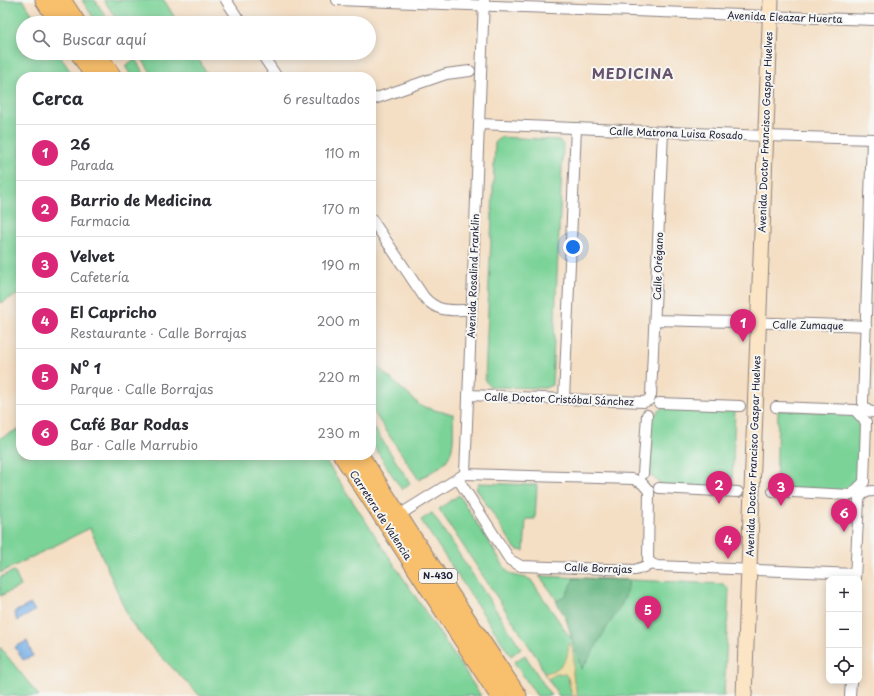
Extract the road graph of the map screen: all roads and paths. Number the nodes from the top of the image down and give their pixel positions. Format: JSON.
{"nodes":[{"id":1,"x":44,"y":0,"type":"edge"},
{"id":2,"x":62,"y":0,"type":"edge"},
{"id":3,"x":226,"y":0,"type":"edge"},
{"id":4,"x":337,"y":0,"type":"edge"},
{"id":5,"x":771,"y":0,"type":"edge"},
{"id":6,"x":385,"y":1,"type":"edge"},
{"id":7,"x":484,"y":3,"type":"edge"},
{"id":8,"x":579,"y":4,"type":"edge"},
{"id":9,"x":54,"y":16,"type":"edge"},
{"id":10,"x":72,"y":16,"type":"edge"},
{"id":11,"x":236,"y":16,"type":"edge"},
{"id":12,"x":770,"y":16,"type":"junction"},
{"id":13,"x":874,"y":20,"type":"edge"},
{"id":14,"x":83,"y":60,"type":"edge"},
{"id":15,"x":102,"y":60,"type":"edge"},
{"id":16,"x":266,"y":60,"type":"edge"},
{"id":17,"x":470,"y":71,"type":"dead end"},
{"id":18,"x":91,"y":72,"type":"edge"},
{"id":19,"x":110,"y":72,"type":"edge"},
{"id":20,"x":274,"y":72,"type":"edge"},
{"id":21,"x":376,"y":98,"type":"edge"},
{"id":22,"x":479,"y":124,"type":"junction"},
{"id":23,"x":576,"y":128,"type":"junction"},
{"id":24,"x":663,"y":132,"type":"junction"},
{"id":25,"x":765,"y":136,"type":"junction"},
{"id":26,"x":873,"y":139,"type":"edge"},
{"id":27,"x":376,"y":225,"type":"edge"},
{"id":28,"x":471,"y":310,"type":"junction"},
{"id":29,"x":655,"y":320,"type":"junction"},
{"id":30,"x":758,"y":323,"type":"junction"},
{"id":31,"x":866,"y":326,"type":"junction"},
{"id":32,"x":468,"y":395,"type":"junction"},
{"id":33,"x":564,"y":399,"type":"junction"},
{"id":34,"x":649,"y":400,"type":"joint"},
{"id":35,"x":660,"y":403,"type":"dead end"},
{"id":36,"x":740,"y":406,"type":"dead end"},
{"id":37,"x":776,"y":407,"type":"dead end"},
{"id":38,"x":867,"y":413,"type":"edge"},
{"id":39,"x":647,"y":415,"type":"dead end"},
{"id":40,"x":345,"y":460,"type":"edge"},
{"id":41,"x":363,"y":460,"type":"edge"},
{"id":42,"x":643,"y":474,"type":"dead end"},
{"id":43,"x":461,"y":476,"type":"junction"},
{"id":44,"x":659,"y":488,"type":"dead end"},
{"id":45,"x":773,"y":491,"type":"dead end"},
{"id":46,"x":874,"y":491,"type":"edge"},
{"id":47,"x":738,"y":492,"type":"dead end"},
{"id":48,"x":858,"y":493,"type":"junction"},
{"id":49,"x":399,"y":515,"type":"junction"},
{"id":50,"x":652,"y":564,"type":"junction"},
{"id":51,"x":749,"y":570,"type":"junction"},
{"id":52,"x":840,"y":576,"type":"edge"},
{"id":53,"x":855,"y":576,"type":"edge"},
{"id":54,"x":851,"y":684,"type":"edge"},
{"id":55,"x":499,"y":696,"type":"edge"},
{"id":56,"x":518,"y":696,"type":"edge"},
{"id":57,"x":744,"y":696,"type":"edge"},
{"id":58,"x":850,"y":696,"type":"edge"}],
"edges":[{"from":1,"to":9,"type":"main road"},
{"from":2,"to":10,"type":"main road"},
{"from":3,"to":11,"type":"street"},
{"from":4,"to":6,"type":"street","name":"Avenida Eleazar Huerta"},
{"from":5,"to":12,"type":"street","name":"Avenida Doctor Francisco Gaspar Huelves"},
{"from":6,"to":7,"type":"street","name":"Avenida Eleazar Huerta"},
{"from":7,"to":8,"type":"street","name":"Avenida Eleazar Huerta"},
{"from":7,"to":22,"type":"street","name":"Avenida Rosalind Franklin"},
{"from":8,"to":12,"type":"street","name":"Avenida Eleazar Huerta"},
{"from":12,"to":13,"type":"street","name":"Avenida Eleazar Huerta"},
{"from":12,"to":25,"type":"street","name":"Avenida Doctor Francisco Gaspar Huelves"},
{"from":14,"to":18,"type":"main road"},
{"from":15,"to":19,"type":"main road"},
{"from":16,"to":20,"type":"street"},
{"from":17,"to":21,"type":"street"},
{"from":22,"to":23,"type":"street","name":"Calle Matrona Luisa Rosado"},
{"from":22,"to":28,"type":"street","name":"Avenida Rosalind Franklin"},
{"from":23,"to":24,"type":"street","name":"Calle Matrona Luisa Rosado"},
{"from":23,"to":33,"type":"street"},
{"from":24,"to":25,"type":"street","name":"Calle Matrona Luisa Rosado"},
{"from":24,"to":29,"type":"street","name":"Calle Orégano"},
{"from":25,"to":26,"type":"street","name":"Calle Matrona Luisa Rosado"},
{"from":25,"to":30,"type":"street","name":"Avenida Doctor Francisco Gaspar Huelves"},
{"from":26,"to":31,"type":"street"},
{"from":27,"to":28,"type":"street"},
{"from":28,"to":32,"type":"street","name":"Avenida Rosalind Franklin"},
{"from":29,"to":30,"type":"street","name":"Calle Zumaque"},
{"from":29,"to":34,"type":"street","name":"Calle Orégano"},
{"from":30,"to":31,"type":"street","name":"Calle Zumaque"},
{"from":30,"to":51,"type":"street","name":"Avenida Doctor Francisco Gaspar Huelves"},
{"from":31,"to":38,"type":"street"},
{"from":32,"to":33,"type":"street","name":"Calle Doctor Cristóbal Sánchez"},
{"from":32,"to":43,"type":"street","name":"Avenida Rosalind Franklin"},
{"from":33,"to":34,"type":"street","name":"Calle Doctor Cristóbal Sánchez"},
{"from":35,"to":36,"type":"street"},
{"from":37,"to":38,"type":"street"},
{"from":38,"to":48,"type":"street"},
{"from":39,"to":42,"type":"street"},
{"from":40,"to":55,"type":"main road","name":"Carretera de Valencia","number":"N-430"},
{"from":41,"to":49,"type":"main road","name":"Carretera de Valencia","number":"N-430"},
{"from":43,"to":49,"type":"street"},
{"from":43,"to":50,"type":"street","name":"Calle Borrajas"},
{"from":43,"to":50,"type":"street"},
{"from":44,"to":47,"type":"street"},
{"from":45,"to":48,"type":"street"},
{"from":46,"to":48,"type":"street"},
{"from":48,"to":53,"type":"street"},
{"from":49,"to":56,"type":"main road","name":"Carretera de Valencia","number":"N-430"},
{"from":50,"to":51,"type":"street","name":"Calle Borrajas"},
{"from":51,"to":52,"type":"street","name":"Calle Borrajas"},
{"from":51,"to":57,"type":"street","name":"Avenida Doctor Francisco Gaspar Huelves"},
{"from":54,"to":58,"type":"street"}]}
